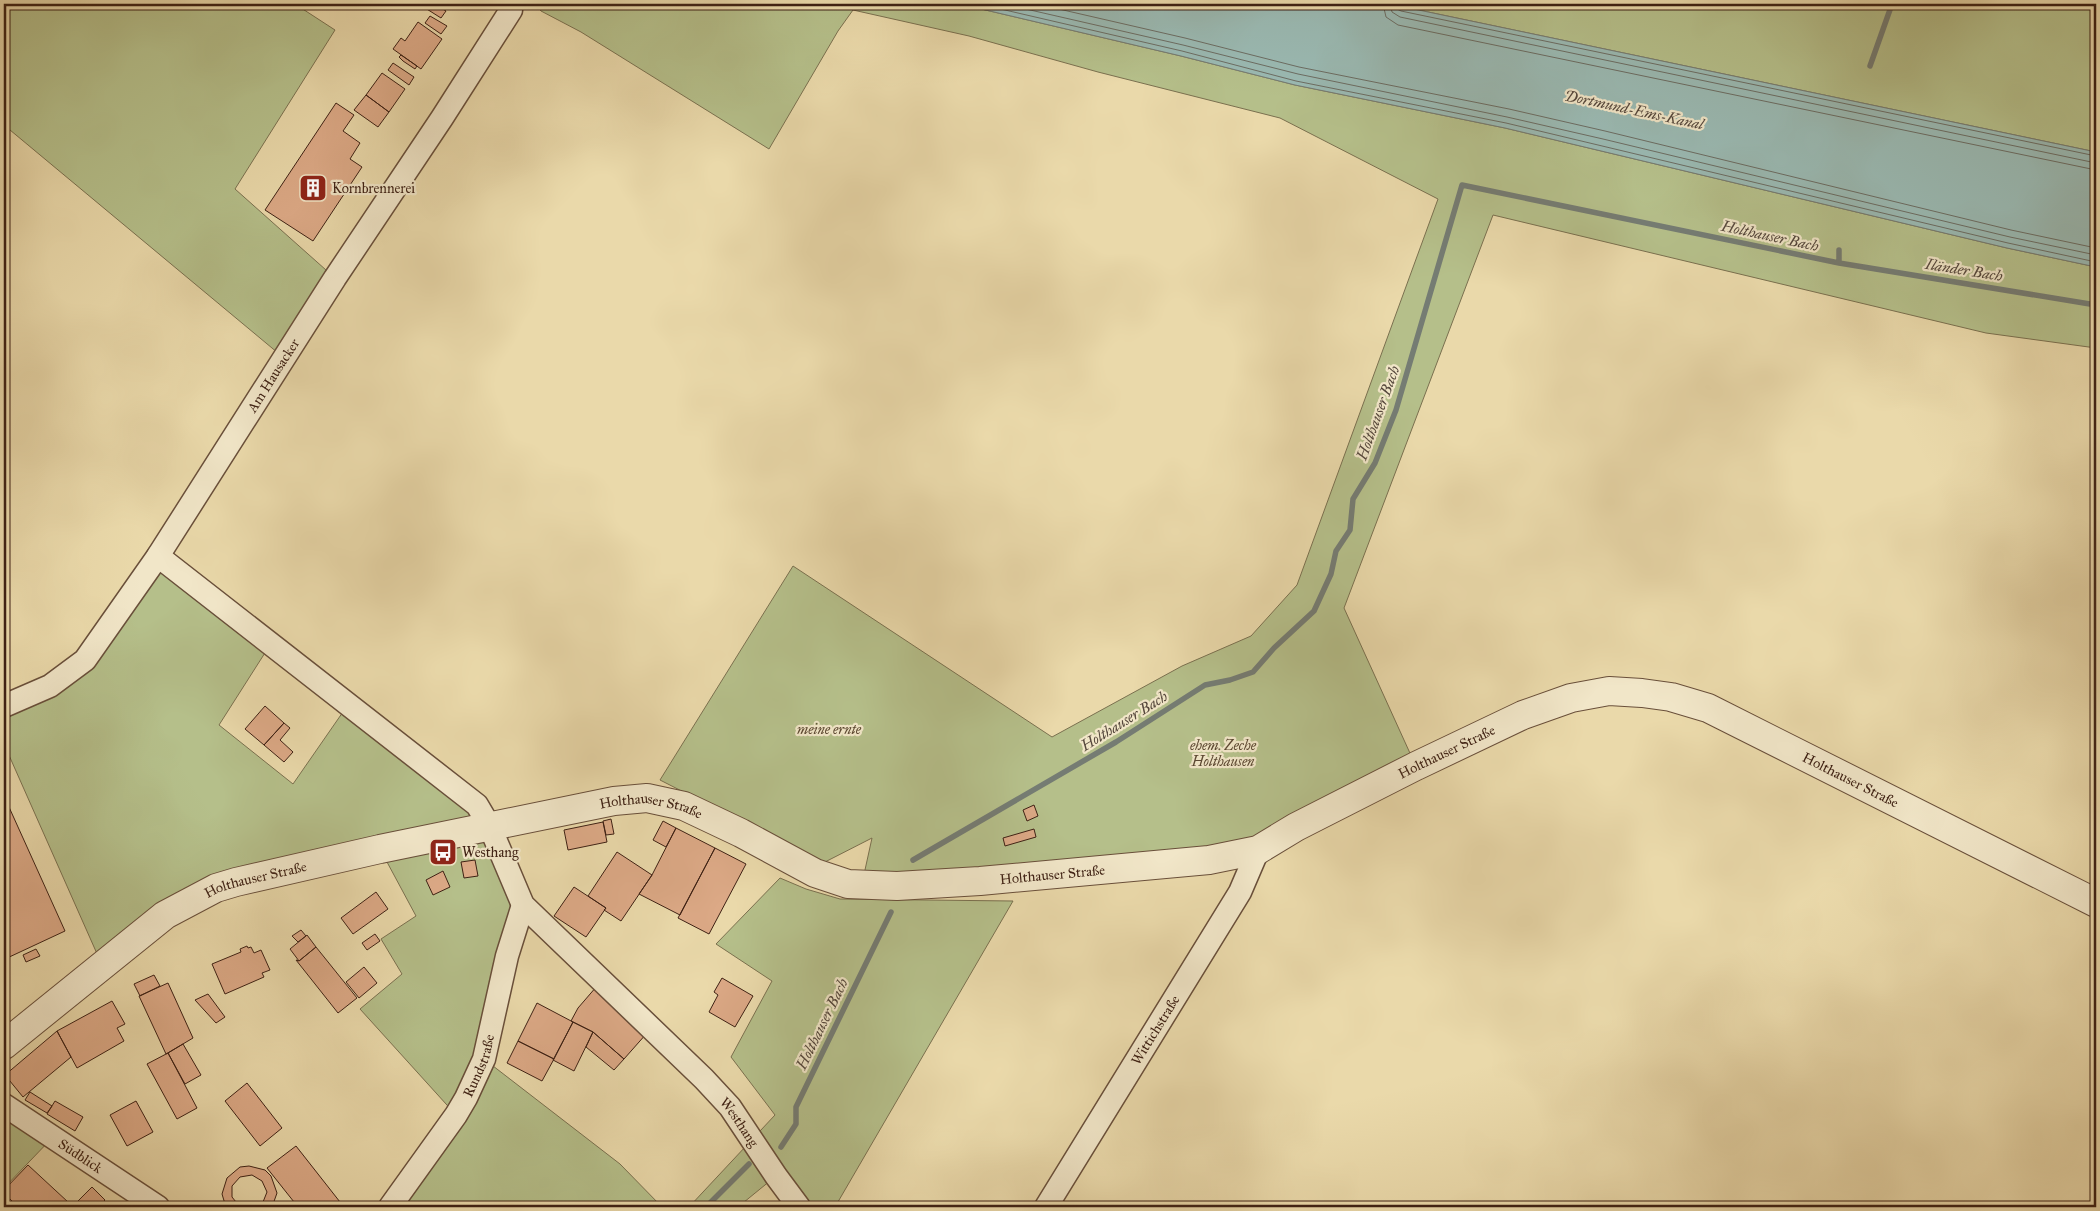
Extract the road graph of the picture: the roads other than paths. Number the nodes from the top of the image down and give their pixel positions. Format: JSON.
{"nodes":[{"id":1,"x":511,"y":10,"type":"dead end"},
{"id":2,"x":158,"y":556,"type":"junction"},
{"id":3,"x":4,"y":706,"type":"edge"},
{"id":4,"x":490,"y":827,"type":"junction"},
{"id":5,"x":1258,"y":850,"type":"junction"},
{"id":6,"x":2096,"y":903,"type":"edge"},
{"id":7,"x":523,"y":905,"type":"junction"},
{"id":8,"x":4,"y":1045,"type":"edge"},
{"id":9,"x":4,"y":1105,"type":"edge"},
{"id":10,"x":158,"y":1207,"type":"edge"},
{"id":11,"x":390,"y":1207,"type":"edge"},
{"id":12,"x":799,"y":1207,"type":"edge"},
{"id":13,"x":1046,"y":1207,"type":"edge"}],
"edges":[{"from":1,"to":2,"type":"street","name":"Am Hausacker"},
{"from":2,"to":3,"type":"street","name":"Am Hausacker"},
{"from":2,"to":4,"type":"street","name":"Westhang"},
{"from":4,"to":5,"type":"street","name":"Holthauser Straße"},
{"from":4,"to":7,"type":"street","name":"Westhang"},
{"from":4,"to":8,"type":"street","name":"Holthauser Straße"},
{"from":5,"to":6,"type":"street","name":"Holthauser Straße"},
{"from":5,"to":13,"type":"street","name":"Wittichstraße"},
{"from":7,"to":11,"type":"street","name":"Rundstraße"},
{"from":7,"to":12,"type":"street","name":"Westhang"},
{"from":9,"to":10,"type":"street","name":"Südblick"}]}
